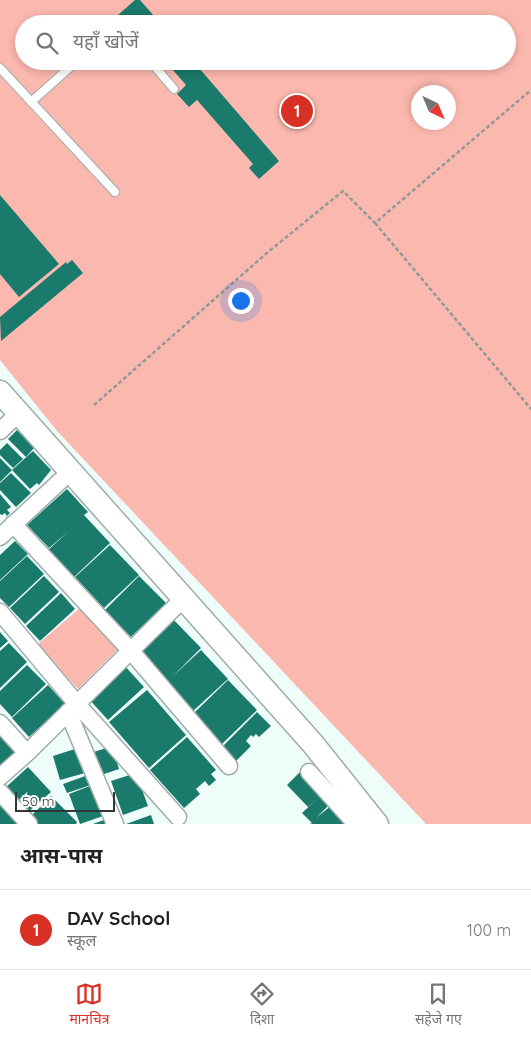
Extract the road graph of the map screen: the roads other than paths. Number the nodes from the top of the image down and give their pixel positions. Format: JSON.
{"nodes":[{"id":1,"x":0,"y":68,"type":"edge"},
{"id":2,"x":67,"y":70,"type":"edge"},
{"id":3,"x":158,"y":70,"type":"edge"},
{"id":4,"x":174,"y":89,"type":"dead end"},
{"id":5,"x":31,"y":102,"type":"junction"},
{"id":6,"x":115,"y":192,"type":"dead end"},
{"id":7,"x":0,"y":392,"type":"edge"},
{"id":8,"x":19,"y":413,"type":"junction"},
{"id":9,"x":0,"y":431,"type":"edge"},
{"id":10,"x":71,"y":471,"type":"junction"},
{"id":11,"x":13,"y":524,"type":"junction"},
{"id":12,"x":0,"y":537,"type":"edge"},
{"id":13,"x":183,"y":598,"type":"junction"},
{"id":14,"x":0,"y":612,"type":"edge"},
{"id":15,"x":130,"y":650,"type":"junction"},
{"id":16,"x":73,"y":708,"type":"junction"},
{"id":17,"x":0,"y":723,"type":"edge"},
{"id":18,"x":27,"y":753,"type":"junction"},
{"id":19,"x":229,"y":766,"type":"dead end"},
{"id":20,"x":309,"y":772,"type":"dead end"},
{"id":21,"x":0,"y":777,"type":"edge"},
{"id":22,"x":0,"y":792,"type":"edge"},
{"id":23,"x":178,"y":817,"type":"dead end"},
{"id":24,"x":30,"y":824,"type":"edge"},
{"id":25,"x":115,"y":824,"type":"edge"},
{"id":26,"x":356,"y":824,"type":"edge"},
{"id":27,"x":377,"y":824,"type":"edge"}],
"edges":[{"from":1,"to":5,"type":"lane"},
{"from":2,"to":5,"type":"lane"},
{"from":3,"to":4,"type":"lane"},
{"from":5,"to":6,"type":"lane"},
{"from":7,"to":8,"type":"street"},
{"from":8,"to":9,"type":"street"},
{"from":8,"to":10,"type":"street"},
{"from":10,"to":11,"type":"street"},
{"from":10,"to":13,"type":"street"},
{"from":11,"to":12,"type":"street"},
{"from":11,"to":15,"type":"street"},
{"from":13,"to":15,"type":"street"},
{"from":13,"to":27,"type":"street"},
{"from":14,"to":16,"type":"street"},
{"from":15,"to":16,"type":"street"},
{"from":15,"to":19,"type":"street"},
{"from":16,"to":18,"type":"street"},
{"from":16,"to":23,"type":"street"},
{"from":16,"to":25,"type":"street"},
{"from":17,"to":18,"type":"street"},
{"from":18,"to":21,"type":"street"},
{"from":20,"to":26,"type":"street"},
{"from":22,"to":24,"type":"street"}]}
